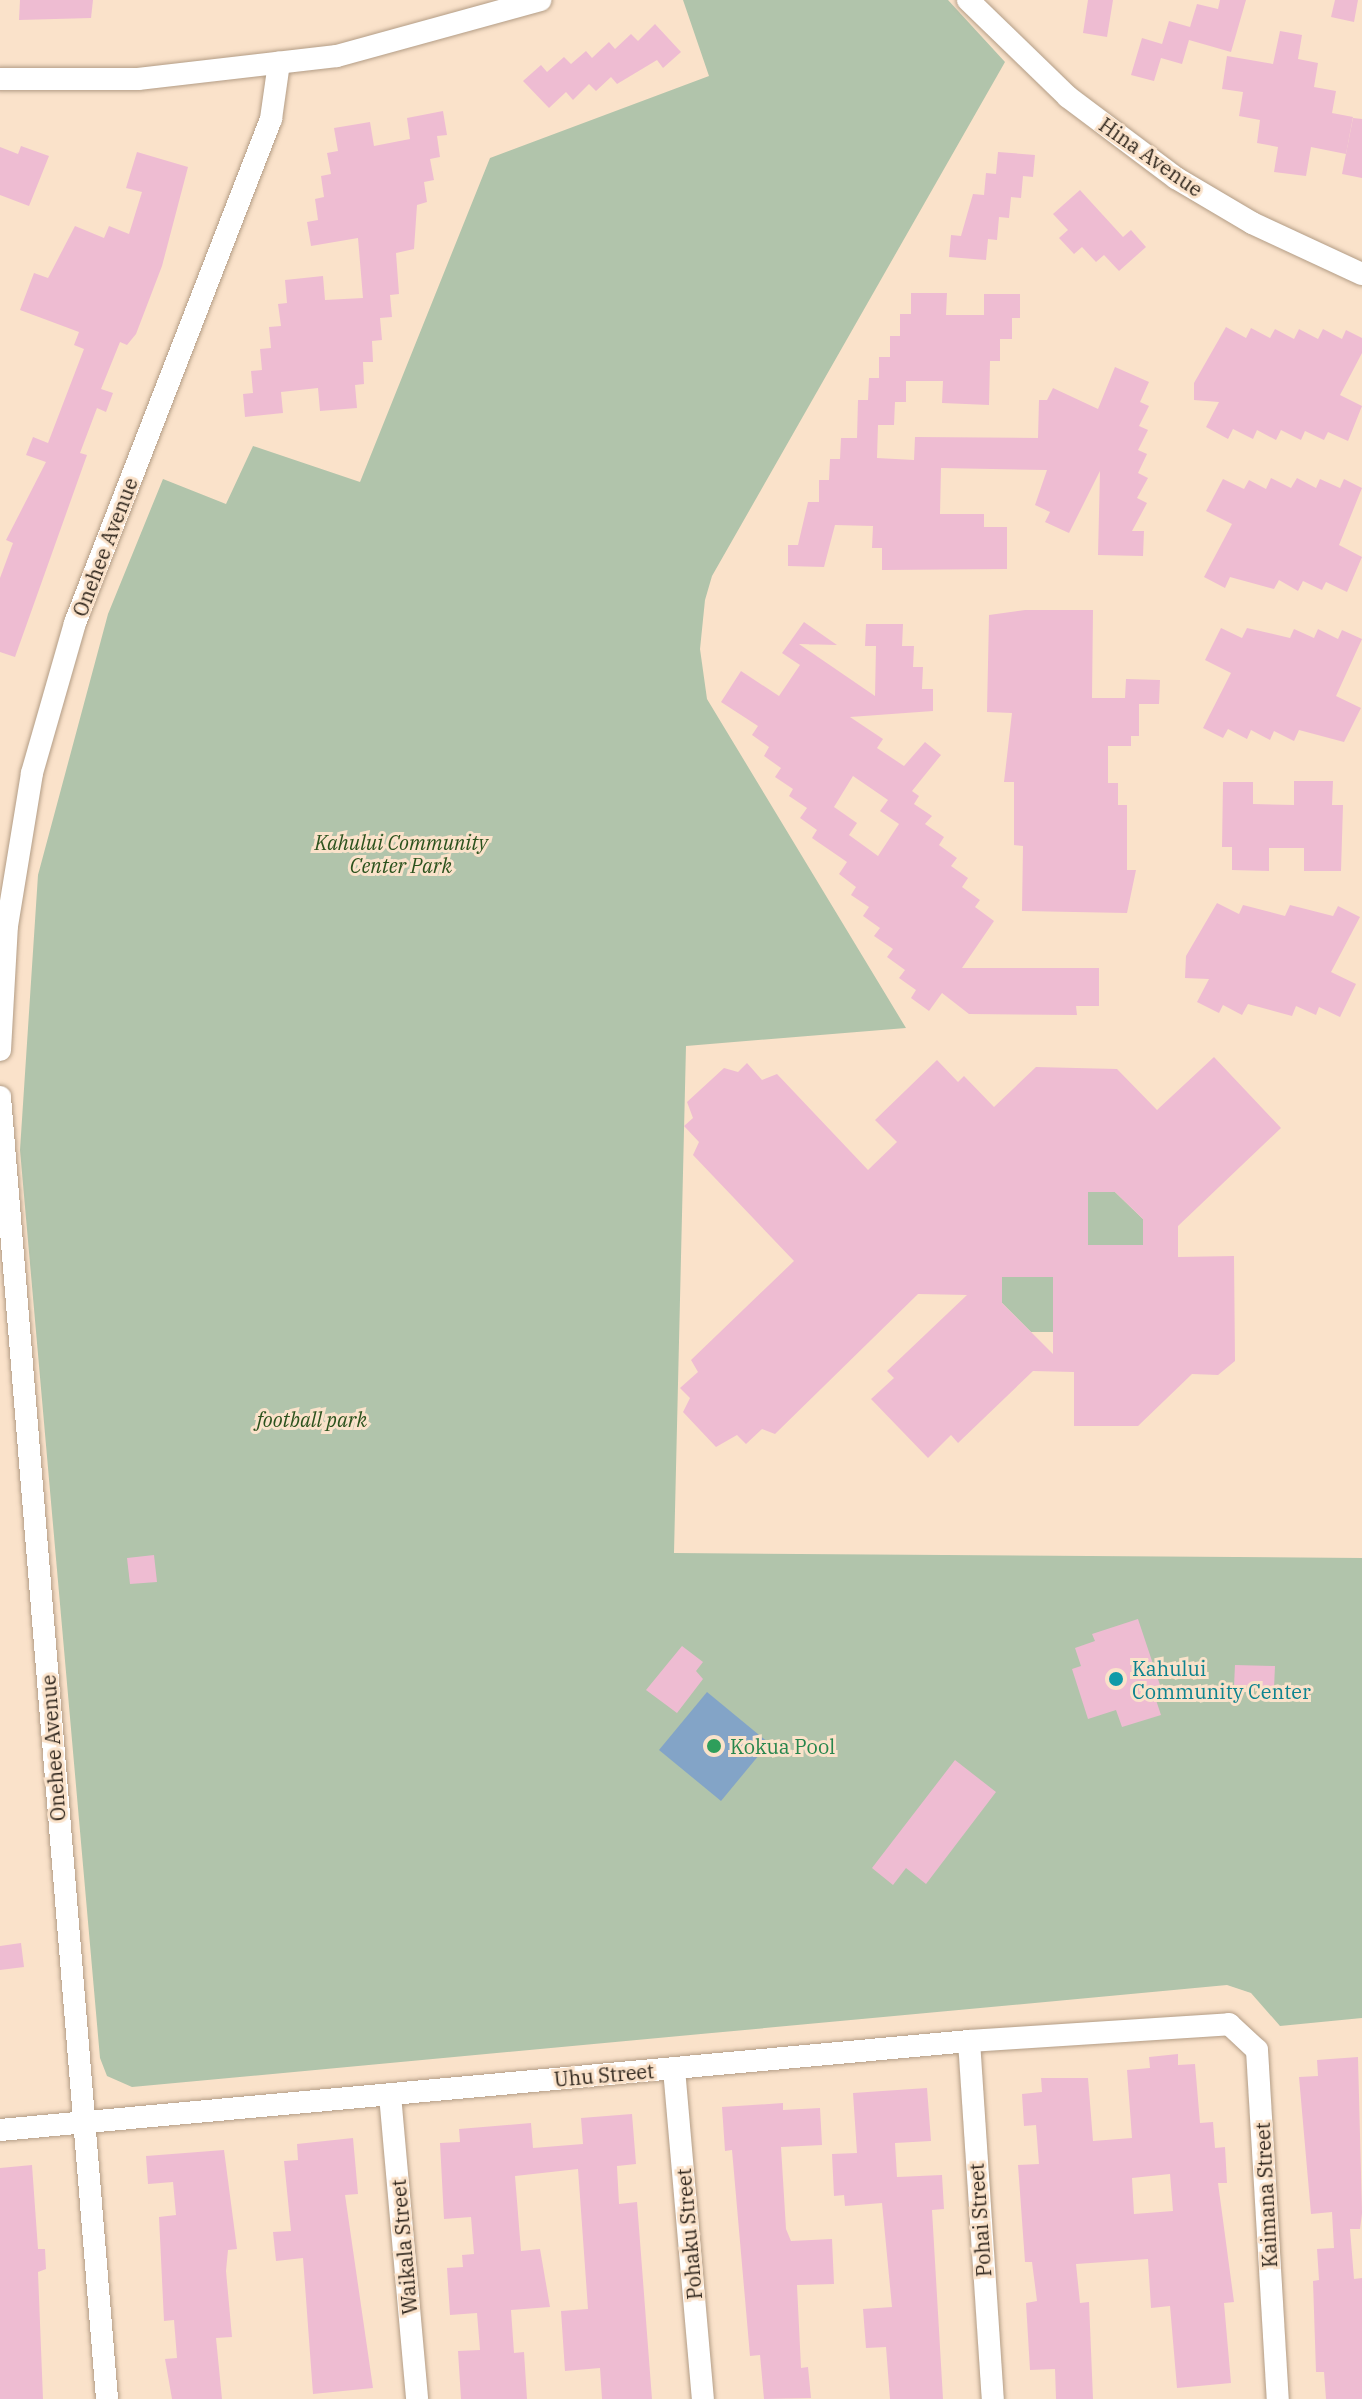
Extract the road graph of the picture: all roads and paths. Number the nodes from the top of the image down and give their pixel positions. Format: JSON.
{"nodes":[{"id":1,"x":540,"y":0,"type":"edge"},
{"id":2,"x":968,"y":0,"type":"edge"},
{"id":3,"x":279,"y":63,"type":"junction"},
{"id":4,"x":0,"y":79,"type":"edge"},
{"id":5,"x":1362,"y":274,"type":"edge"},
{"id":6,"x":1,"y":1010,"type":"edge"},
{"id":7,"x":0,"y":1050,"type":"edge"},
{"id":8,"x":0,"y":1097,"type":"edge"},
{"id":9,"x":1209,"y":2026,"type":"joint"},
{"id":10,"x":969,"y":2041,"type":"junction"},
{"id":11,"x":674,"y":2069,"type":"junction"},
{"id":12,"x":390,"y":2095,"type":"junction"},
{"id":13,"x":82,"y":2121,"type":"junction"},
{"id":14,"x":0,"y":2130,"type":"edge"},
{"id":15,"x":107,"y":2399,"type":"edge"},
{"id":16,"x":417,"y":2399,"type":"edge"},
{"id":17,"x":703,"y":2399,"type":"edge"},
{"id":18,"x":993,"y":2399,"type":"edge"},
{"id":19,"x":1278,"y":2399,"type":"edge"}],
"edges":[{"from":1,"to":3,"type":"street"},
{"from":2,"to":5,"type":"street","name":"Hina Avenue"},
{"from":3,"to":4,"type":"street"},
{"from":3,"to":6,"type":"street","name":"Onehee Avenue"},
{"from":6,"to":7,"type":"street","name":"Onehee Avenue"},
{"from":8,"to":13,"type":"street","name":"Onehee Avenue"},
{"from":9,"to":10,"type":"street","name":"Uhu Street"},
{"from":9,"to":19,"type":"street","name":"Kaimana Street"},
{"from":10,"to":11,"type":"street","name":"Uhu Street"},
{"from":10,"to":18,"type":"street","name":"Pohai Street"},
{"from":11,"to":12,"type":"street","name":"Uhu Street"},
{"from":11,"to":17,"type":"street","name":"Pohaku Street"},
{"from":12,"to":13,"type":"street","name":"Uhu Street"},
{"from":12,"to":16,"type":"street","name":"Waikala Street"},
{"from":13,"to":14,"type":"street","name":"Uhu Street"},
{"from":13,"to":15,"type":"street","name":"Onehee Avenue"}]}
